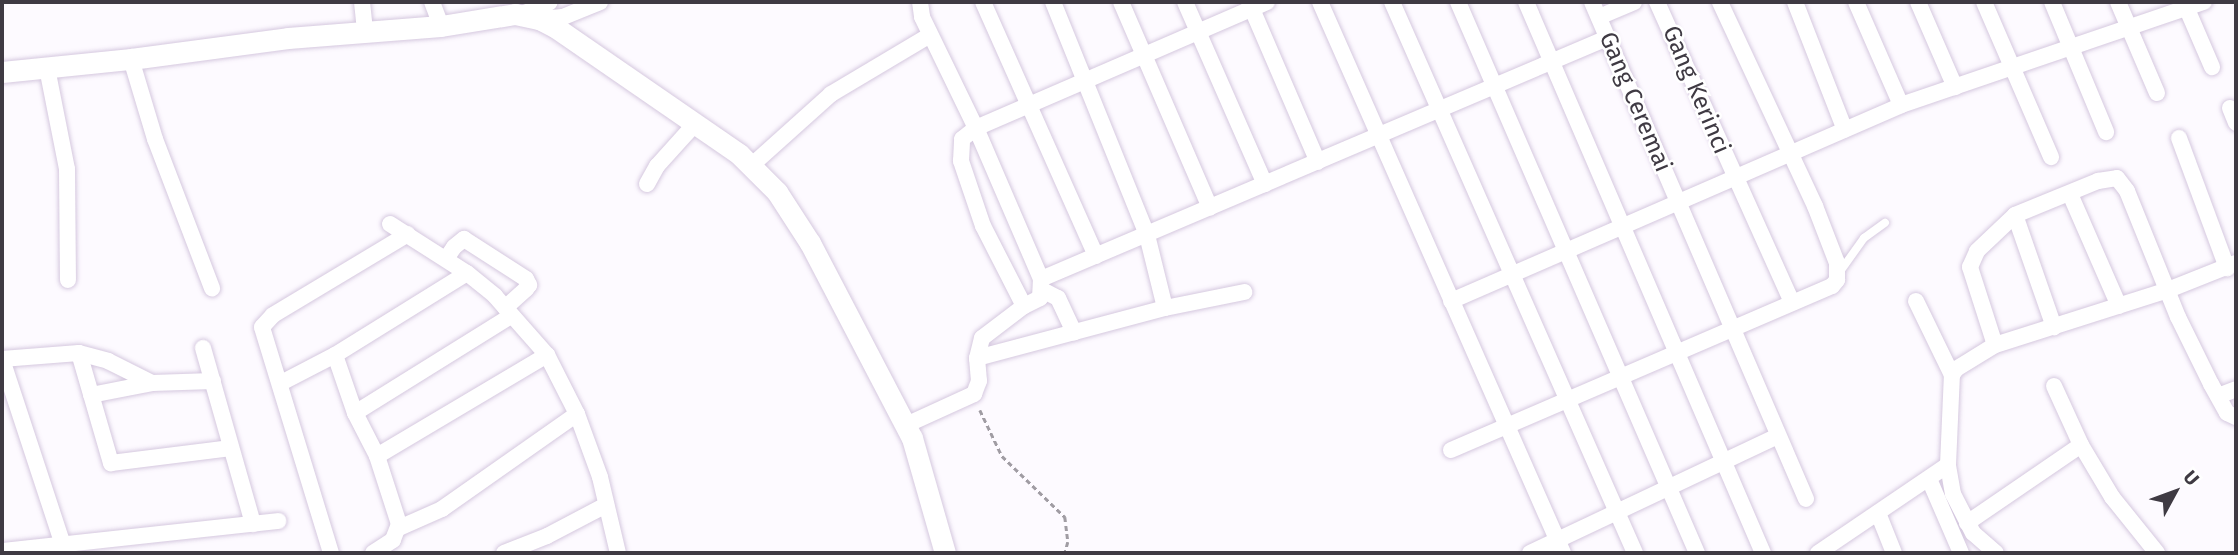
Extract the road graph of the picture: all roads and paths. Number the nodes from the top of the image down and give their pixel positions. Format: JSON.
{"nodes":[{"id":1,"x":362,"y":2,"type":"edge"},
{"id":2,"x":432,"y":2,"type":"edge"},
{"id":3,"x":600,"y":2,"type":"edge"},
{"id":4,"x":920,"y":2,"type":"edge"},
{"id":5,"x":983,"y":2,"type":"edge"},
{"id":6,"x":1053,"y":2,"type":"edge"},
{"id":7,"x":1121,"y":2,"type":"edge"},
{"id":8,"x":1185,"y":2,"type":"edge"},
{"id":9,"x":1267,"y":2,"type":"edge"},
{"id":10,"x":1320,"y":2,"type":"edge"},
{"id":11,"x":1392,"y":2,"type":"edge"},
{"id":12,"x":1458,"y":2,"type":"edge"},
{"id":13,"x":1526,"y":2,"type":"edge"},
{"id":14,"x":1634,"y":2,"type":"edge"},
{"id":15,"x":1657,"y":2,"type":"edge"},
{"id":16,"x":1720,"y":2,"type":"edge"},
{"id":17,"x":1794,"y":2,"type":"edge"},
{"id":18,"x":1856,"y":2,"type":"edge"},
{"id":19,"x":1918,"y":2,"type":"edge"},
{"id":20,"x":1984,"y":2,"type":"edge"},
{"id":21,"x":2052,"y":2,"type":"edge"},
{"id":22,"x":2118,"y":2,"type":"edge"},
{"id":23,"x":2204,"y":2,"type":"edge"},
{"id":24,"x":1250,"y":5,"type":"edge"},
{"id":25,"x":2185,"y":5,"type":"edge"},
{"id":26,"x":1595,"y":9,"type":"edge"},
{"id":27,"x":537,"y":11,"type":"edge"},
{"id":28,"x":441,"y":26,"type":"junction"},
{"id":29,"x":2129,"y":27,"type":"junction"},
{"id":30,"x":365,"y":32,"type":"junction"},
{"id":31,"x":1198,"y":32,"type":"junction"},
{"id":32,"x":930,"y":35,"type":"junction"},
{"id":33,"x":1608,"y":38,"type":"junction"},
{"id":34,"x":2070,"y":48,"type":"junction"},
{"id":35,"x":1144,"y":55,"type":"junction"},
{"id":36,"x":131,"y":60,"type":"junction"},
{"id":37,"x":1552,"y":62,"type":"junction"},
{"id":38,"x":2012,"y":67,"type":"junction"},
{"id":39,"x":2212,"y":67,"type":"dead end"},
{"id":40,"x":47,"y":68,"type":"junction"},
{"id":41,"x":2,"y":72,"type":"edge"},
{"id":42,"x":1087,"y":80,"type":"junction"},
{"id":43,"x":1494,"y":86,"type":"junction"},
{"id":44,"x":1955,"y":87,"type":"junction"},
{"id":45,"x":2157,"y":93,"type":"dead end"},
{"id":46,"x":1031,"y":104,"type":"junction"},
{"id":47,"x":1901,"y":105,"type":"junction"},
{"id":48,"x":1440,"y":110,"type":"junction"},
{"id":49,"x":695,"y":124,"type":"junction"},
{"id":50,"x":976,"y":128,"type":"junction"},
{"id":51,"x":1845,"y":130,"type":"junction"},
{"id":52,"x":2106,"y":132,"type":"dead end"},
{"id":53,"x":1378,"y":136,"type":"junction"},
{"id":54,"x":2179,"y":138,"type":"dead end"},
{"id":55,"x":1789,"y":153,"type":"junction"},
{"id":56,"x":2051,"y":157,"type":"dead end"},
{"id":57,"x":1318,"y":162,"type":"junction"},
{"id":58,"x":752,"y":165,"type":"junction"},
{"id":59,"x":1734,"y":178,"type":"junction"},
{"id":60,"x":647,"y":184,"type":"dead end"},
{"id":61,"x":1265,"y":184,"type":"junction"},
{"id":62,"x":2070,"y":194,"type":"junction"},
{"id":63,"x":1678,"y":202,"type":"junction"},
{"id":64,"x":1210,"y":208,"type":"junction"},
{"id":65,"x":2015,"y":215,"type":"junction"},
{"id":66,"x":1885,"y":223,"type":"dead end"},
{"id":67,"x":390,"y":224,"type":"dead end"},
{"id":68,"x":1622,"y":226,"type":"junction"},
{"id":69,"x":408,"y":234,"type":"junction"},
{"id":70,"x":1147,"y":235,"type":"junction"},
{"id":71,"x":1566,"y":251,"type":"junction"},
{"id":72,"x":1096,"y":256,"type":"junction"},
{"id":73,"x":446,"y":259,"type":"junction"},
{"id":74,"x":2232,"y":266,"type":"edge"},
{"id":75,"x":467,"y":273,"type":"junction"},
{"id":76,"x":1839,"y":273,"type":"junction"},
{"id":77,"x":1513,"y":274,"type":"junction"},
{"id":78,"x":68,"y":280,"type":"dead end"},
{"id":79,"x":1042,"y":285,"type":"junction"},
{"id":80,"x":212,"y":288,"type":"dead end"},
{"id":81,"x":2168,"y":290,"type":"junction"},
{"id":82,"x":1244,"y":292,"type":"dead end"},
{"id":83,"x":1451,"y":301,"type":"junction"},
{"id":84,"x":1916,"y":301,"type":"dead end"},
{"id":85,"x":1792,"y":302,"type":"junction"},
{"id":86,"x":1024,"y":306,"type":"junction"},
{"id":87,"x":2119,"y":306,"type":"junction"},
{"id":88,"x":1165,"y":308,"type":"junction"},
{"id":89,"x":508,"y":312,"type":"junction"},
{"id":90,"x":2053,"y":327,"type":"junction"},
{"id":91,"x":1730,"y":329,"type":"junction"},
{"id":92,"x":1074,"y":332,"type":"junction"},
{"id":93,"x":1995,"y":345,"type":"junction"},
{"id":94,"x":203,"y":348,"type":"dead end"},
{"id":95,"x":79,"y":353,"type":"junction"},
{"id":96,"x":1677,"y":353,"type":"junction"},
{"id":97,"x":335,"y":355,"type":"junction"},
{"id":98,"x":547,"y":355,"type":"junction"},
{"id":99,"x":976,"y":358,"type":"junction"},
{"id":100,"x":1952,"y":375,"type":"junction"},
{"id":101,"x":1620,"y":378,"type":"junction"},
{"id":102,"x":212,"y":381,"type":"junction"},
{"id":103,"x":152,"y":383,"type":"junction"},
{"id":104,"x":281,"y":383,"type":"junction"},
{"id":105,"x":2054,"y":386,"type":"dead end"},
{"id":106,"x":2236,"y":389,"type":"edge"},
{"id":107,"x":974,"y":394,"type":"junction"},
{"id":108,"x":92,"y":395,"type":"junction"},
{"id":109,"x":2218,"y":396,"type":"junction"},
{"id":110,"x":1568,"y":400,"type":"junction"},
{"id":111,"x":355,"y":412,"type":"junction"},
{"id":112,"x":577,"y":414,"type":"junction"},
{"id":113,"x":2236,"y":417,"type":"edge"},
{"id":114,"x":906,"y":425,"type":"junction"},
{"id":115,"x":1506,"y":428,"type":"junction"},
{"id":116,"x":1778,"y":436,"type":"junction"},
{"id":117,"x":2081,"y":445,"type":"junction"},
{"id":118,"x":231,"y":448,"type":"junction"},
{"id":119,"x":1451,"y":450,"type":"dead end"},
{"id":120,"x":377,"y":456,"type":"junction"},
{"id":121,"x":1721,"y":463,"type":"junction"},
{"id":122,"x":1948,"y":465,"type":"junction"},
{"id":123,"x":1929,"y":479,"type":"junction"},
{"id":124,"x":1667,"y":488,"type":"junction"},
{"id":125,"x":1806,"y":499,"type":"dead end"},
{"id":126,"x":607,"y":505,"type":"junction"},
{"id":127,"x":1616,"y":511,"type":"junction"},
{"id":128,"x":1878,"y":513,"type":"junction"},
{"id":129,"x":278,"y":521,"type":"dead end"},
{"id":130,"x":1967,"y":523,"type":"junction"},
{"id":131,"x":253,"y":524,"type":"junction"},
{"id":132,"x":399,"y":528,"type":"junction"},
{"id":133,"x":62,"y":545,"type":"junction"},
{"id":134,"x":1561,"y":547,"type":"edge"},
{"id":135,"x":1761,"y":550,"type":"edge"},
{"id":136,"x":2,"y":551,"type":"edge"},
{"id":137,"x":1826,"y":551,"type":"edge"},
{"id":138,"x":331,"y":553,"type":"edge"},
{"id":139,"x":373,"y":553,"type":"edge"},
{"id":140,"x":504,"y":553,"type":"edge"},
{"id":141,"x":618,"y":553,"type":"edge"},
{"id":142,"x":945,"y":553,"type":"edge"},
{"id":143,"x":1065,"y":553,"type":"edge"},
{"id":144,"x":1530,"y":553,"type":"edge"},
{"id":145,"x":1635,"y":553,"type":"edge"},
{"id":146,"x":1697,"y":553,"type":"edge"},
{"id":147,"x":1894,"y":553,"type":"edge"},
{"id":148,"x":1961,"y":553,"type":"edge"},
{"id":149,"x":1996,"y":553,"type":"edge"},
{"id":150,"x":2157,"y":553,"type":"edge"}],
"edges":[{"from":1,"to":30,"type":"street"},
{"from":2,"to":28,"type":"street"},
{"from":3,"to":27,"type":"street"},
{"from":4,"to":32,"type":"street"},
{"from":5,"to":46,"type":"street"},
{"from":6,"to":42,"type":"street"},
{"from":7,"to":35,"type":"street"},
{"from":8,"to":31,"type":"street"},
{"from":9,"to":24,"type":"street"},
{"from":10,"to":53,"type":"street"},
{"from":11,"to":48,"type":"street"},
{"from":12,"to":43,"type":"street"},
{"from":13,"to":37,"type":"street"},
{"from":14,"to":26,"type":"street"},
{"from":15,"to":59,"type":"street","name":"Gang Kerinci"},
{"from":16,"to":55,"type":"street"},
{"from":17,"to":51,"type":"street"},
{"from":18,"to":47,"type":"street"},
{"from":19,"to":44,"type":"street"},
{"from":20,"to":38,"type":"street"},
{"from":21,"to":34,"type":"street"},
{"from":22,"to":29,"type":"street"},
{"from":23,"to":25,"type":"street"},
{"from":24,"to":31,"type":"street"},
{"from":24,"to":57,"type":"street"},
{"from":25,"to":29,"type":"street"},
{"from":25,"to":39,"type":"street"},
{"from":26,"to":33,"type":"street","name":"Gang Ceremai"},
{"from":27,"to":28,"type":"street"},
{"from":27,"to":49,"type":"street"},
{"from":28,"to":30,"type":"street"},
{"from":29,"to":34,"type":"street"},
{"from":29,"to":45,"type":"street"},
{"from":30,"to":36,"type":"street"},
{"from":31,"to":35,"type":"street"},
{"from":31,"to":61,"type":"street"},
{"from":32,"to":50,"type":"street"},
{"from":32,"to":58,"type":"street"},
{"from":33,"to":37,"type":"street"},
{"from":33,"to":63,"type":"street","name":"Gang Ceremai"},
{"from":34,"to":38,"type":"street"},
{"from":34,"to":52,"type":"street"},
{"from":35,"to":42,"type":"street"},
{"from":35,"to":64,"type":"street"},
{"from":36,"to":40,"type":"street"},
{"from":36,"to":80,"type":"street"},
{"from":37,"to":43,"type":"street"},
{"from":37,"to":68,"type":"street"},
{"from":38,"to":44,"type":"street"},
{"from":38,"to":56,"type":"street"},
{"from":40,"to":41,"type":"street"},
{"from":40,"to":78,"type":"street"},
{"from":42,"to":46,"type":"street"},
{"from":42,"to":70,"type":"street"},
{"from":43,"to":48,"type":"street"},
{"from":43,"to":71,"type":"street"},
{"from":44,"to":47,"type":"street"},
{"from":46,"to":50,"type":"street"},
{"from":46,"to":72,"type":"street"},
{"from":47,"to":51,"type":"street"},
{"from":48,"to":53,"type":"street"},
{"from":48,"to":77,"type":"street"},
{"from":49,"to":58,"type":"street"},
{"from":49,"to":60,"type":"street"},
{"from":50,"to":79,"type":"street"},
{"from":50,"to":86,"type":"street"},
{"from":51,"to":55,"type":"street"},
{"from":53,"to":57,"type":"street"},
{"from":53,"to":83,"type":"street"},
{"from":54,"to":74,"type":"street"},
{"from":55,"to":59,"type":"street"},
{"from":55,"to":76,"type":"street"},
{"from":57,"to":61,"type":"street"},
{"from":58,"to":114,"type":"street"},
{"from":59,"to":63,"type":"street"},
{"from":59,"to":85,"type":"street","name":"Gang Kerinci"},
{"from":61,"to":64,"type":"street"},
{"from":62,"to":65,"type":"street"},
{"from":62,"to":81,"type":"street"},
{"from":62,"to":87,"type":"street"},
{"from":63,"to":68,"type":"street"},
{"from":63,"to":91,"type":"street","name":"Gang Ceremai"},
{"from":64,"to":70,"type":"street"},
{"from":65,"to":90,"type":"street"},
{"from":65,"to":93,"type":"street"},
{"from":66,"to":76,"type":"lane"},
{"from":67,"to":69,"type":"street"},
{"from":68,"to":71,"type":"street"},
{"from":68,"to":96,"type":"street"},
{"from":69,"to":73,"type":"street"},
{"from":69,"to":104,"type":"street"},
{"from":70,"to":72,"type":"street"},
{"from":70,"to":88,"type":"street"},
{"from":71,"to":77,"type":"street"},
{"from":71,"to":101,"type":"street"},
{"from":72,"to":79,"type":"street"},
{"from":73,"to":75,"type":"street"},
{"from":73,"to":89,"type":"street"},
{"from":74,"to":81,"type":"street"},
{"from":75,"to":89,"type":"street"},
{"from":75,"to":97,"type":"street"},
{"from":76,"to":85,"type":"street"},
{"from":77,"to":83,"type":"street"},
{"from":77,"to":110,"type":"street"},
{"from":79,"to":86,"type":"street"},
{"from":79,"to":92,"type":"street"},
{"from":81,"to":87,"type":"street"},
{"from":81,"to":109,"type":"street"},
{"from":82,"to":88,"type":"street"},
{"from":83,"to":115,"type":"street"},
{"from":84,"to":100,"type":"street"},
{"from":85,"to":91,"type":"street"},
{"from":86,"to":99,"type":"street"},
{"from":87,"to":90,"type":"street"},
{"from":88,"to":92,"type":"street"},
{"from":89,"to":98,"type":"street"},
{"from":89,"to":111,"type":"street"},
{"from":90,"to":93,"type":"street"},
{"from":91,"to":96,"type":"street"},
{"from":91,"to":116,"type":"street","name":"Gang Ceremai"},
{"from":92,"to":99,"type":"street"},
{"from":93,"to":100,"type":"street"},
{"from":94,"to":102,"type":"street"},
{"from":95,"to":103,"type":"street"},
{"from":95,"to":108,"type":"street"},
{"from":95,"to":133,"type":"street"},
{"from":96,"to":101,"type":"street"},
{"from":96,"to":121,"type":"street"},
{"from":97,"to":104,"type":"street"},
{"from":97,"to":111,"type":"street"},
{"from":98,"to":112,"type":"street"},
{"from":98,"to":120,"type":"street"},
{"from":99,"to":107,"type":"street"},
{"from":100,"to":122,"type":"street"},
{"from":101,"to":110,"type":"street"},
{"from":101,"to":124,"type":"street"},
{"from":102,"to":103,"type":"street"},
{"from":102,"to":118,"type":"street"},
{"from":103,"to":108,"type":"street"},
{"from":104,"to":138,"type":"street"},
{"from":105,"to":117,"type":"street"},
{"from":106,"to":109,"type":"street"},
{"from":107,"to":114,"type":"street"},
{"from":107,"to":143,"type":"path"},
{"from":108,"to":118,"type":"street"},
{"from":109,"to":113,"type":"street"},
{"from":110,"to":115,"type":"street"},
{"from":110,"to":127,"type":"street"},
{"from":111,"to":120,"type":"street"},
{"from":112,"to":126,"type":"street"},
{"from":112,"to":132,"type":"street"},
{"from":114,"to":142,"type":"street"},
{"from":115,"to":119,"type":"street"},
{"from":115,"to":134,"type":"street"},
{"from":116,"to":121,"type":"street"},
{"from":116,"to":125,"type":"street","name":"Gang Ceremai"},
{"from":117,"to":130,"type":"street"},
{"from":117,"to":150,"type":"street"},
{"from":118,"to":131,"type":"street"},
{"from":120,"to":132,"type":"street"},
{"from":121,"to":124,"type":"street"},
{"from":121,"to":135,"type":"street"},
{"from":122,"to":123,"type":"street"},
{"from":122,"to":130,"type":"street"},
{"from":123,"to":128,"type":"street"},
{"from":123,"to":148,"type":"street"},
{"from":124,"to":127,"type":"street"},
{"from":124,"to":146,"type":"street"},
{"from":126,"to":140,"type":"street"},
{"from":126,"to":141,"type":"street"},
{"from":127,"to":134,"type":"street"},
{"from":127,"to":145,"type":"street"},
{"from":128,"to":137,"type":"street"},
{"from":128,"to":147,"type":"street"},
{"from":129,"to":131,"type":"street"},
{"from":130,"to":149,"type":"street"},
{"from":131,"to":133,"type":"street"},
{"from":132,"to":139,"type":"street"},
{"from":133,"to":136,"type":"street"},
{"from":134,"to":144,"type":"street"}]}
